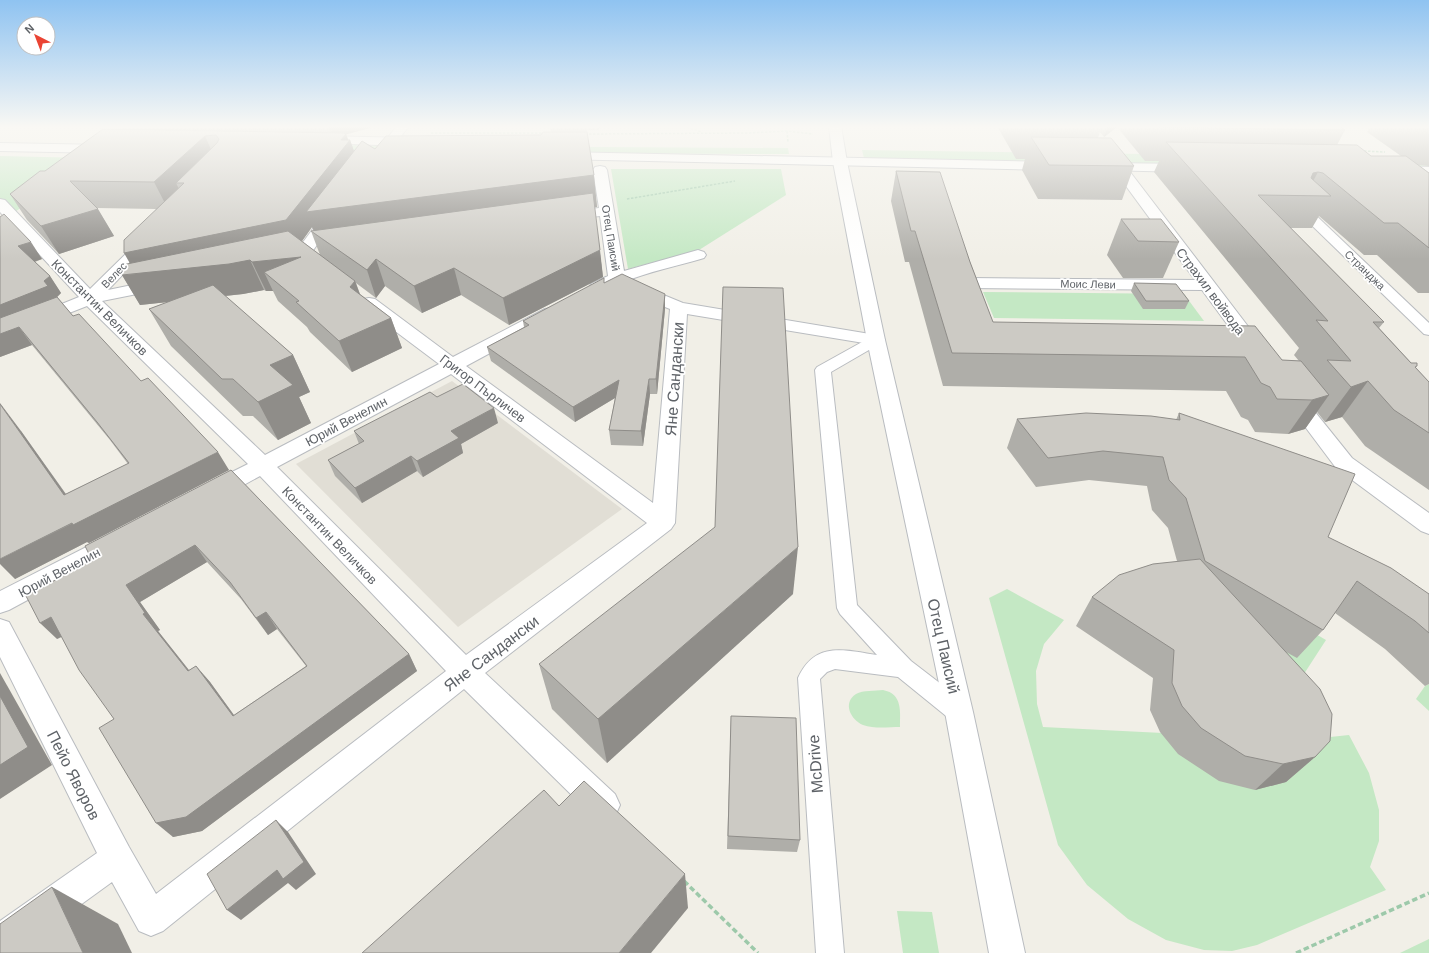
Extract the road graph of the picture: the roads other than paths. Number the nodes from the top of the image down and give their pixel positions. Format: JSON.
{"nodes":[{"id":1,"x":600,"y":170,"type":"dead end"},
{"id":2,"x":842,"y":170,"type":"edge"},
{"id":3,"x":1122,"y":170,"type":"edge"},
{"id":4,"x":1404,"y":170,"type":"edge"},
{"id":5,"x":1429,"y":171,"type":"edge"},
{"id":6,"x":0,"y":203,"type":"edge"},
{"id":7,"x":340,"y":203,"type":"edge"},
{"id":8,"x":24,"y":206,"type":"edge"},
{"id":9,"x":606,"y":207,"type":"junction"},
{"id":10,"x":1301,"y":208,"type":"edge"},
{"id":11,"x":11,"y":215,"type":"junction"},
{"id":12,"x":552,"y":218,"type":"edge"},
{"id":13,"x":156,"y":232,"type":"edge"},
{"id":14,"x":326,"y":250,"type":"edge"},
{"id":15,"x":295,"y":254,"type":"junction"},
{"id":16,"x":698,"y":255,"type":"dead end"},
{"id":17,"x":334,"y":276,"type":"edge"},
{"id":18,"x":617,"y":278,"type":"junction"},
{"id":19,"x":174,"y":281,"type":"edge"},
{"id":20,"x":968,"y":283,"type":"edge"},
{"id":21,"x":1207,"y":285,"type":"junction"},
{"id":22,"x":352,"y":290,"type":"edge"},
{"id":23,"x":90,"y":299,"type":"junction"},
{"id":24,"x":679,"y":307,"type":"junction"},
{"id":25,"x":1429,"y":331,"type":"edge"},
{"id":26,"x":0,"y":334,"type":"edge"},
{"id":27,"x":876,"y":340,"type":"junction"},
{"id":28,"x":1266,"y":364,"type":"edge"},
{"id":29,"x":452,"y":365,"type":"junction"},
{"id":30,"x":1281,"y":382,"type":"edge"},
{"id":31,"x":262,"y":465,"type":"junction"},
{"id":32,"x":198,"y":499,"type":"edge"},
{"id":33,"x":663,"y":523,"type":"junction"},
{"id":34,"x":1429,"y":525,"type":"edge"},
{"id":35,"x":134,"y":532,"type":"edge"},
{"id":36,"x":0,"y":603,"type":"edge"},
{"id":37,"x":0,"y":630,"type":"edge"},
{"id":38,"x":903,"y":668,"type":"junction"},
{"id":39,"x":465,"y":672,"type":"junction"},
{"id":40,"x":959,"y":712,"type":"junction"},
{"id":41,"x":626,"y":825,"type":"edge"},
{"id":42,"x":117,"y":859,"type":"junction"},
{"id":43,"x":151,"y":919,"type":"joint"},
{"id":44,"x":0,"y":942,"type":"edge"},
{"id":45,"x":830,"y":953,"type":"edge"},
{"id":46,"x":1007,"y":953,"type":"edge"}],
"edges":[{"from":1,"to":9,"type":"street","name":"Отец Паисий"},
{"from":2,"to":27,"type":"street","name":"Отец Паисий"},
{"from":3,"to":21,"type":"street","name":"Страхил войвода"},
{"from":4,"to":5,"type":"street"},
{"from":6,"to":11,"type":"street","name":"Константин Величков"},
{"from":7,"to":15,"type":"street"},
{"from":8,"to":11,"type":"street"},
{"from":9,"to":12,"type":"street"},
{"from":9,"to":18,"type":"street","name":"Отец Паисий"},
{"from":10,"to":25,"type":"lane","name":"Странджа"},
{"from":11,"to":23,"type":"street","name":"Константин Величков"},
{"from":13,"to":23,"type":"street","name":"Велес"},
{"from":14,"to":15,"type":"street"},
{"from":15,"to":17,"type":"street"},
{"from":16,"to":18,"type":"street","name":"Юрий Венелин"},
{"from":18,"to":24,"type":"street","name":"Отец Паисий"},
{"from":18,"to":29,"type":"street","name":"Юрий Венелин"},
{"from":19,"to":23,"type":"street"},
{"from":20,"to":21,"type":"street","name":"Моис Леви"},
{"from":21,"to":28,"type":"street","name":"Страхил войвода"},
{"from":22,"to":29,"type":"street","name":"Григор Пърличев"},
{"from":23,"to":26,"type":"street"},
{"from":23,"to":31,"type":"street","name":"Константин Величков"},
{"from":24,"to":27,"type":"street","name":"Отец Паисий"},
{"from":24,"to":33,"type":"street","name":"Яне Сандански"},
{"from":27,"to":38,"type":"lane"},
{"from":27,"to":40,"type":"street","name":"Отец Паисий"},
{"from":29,"to":31,"type":"street","name":"Юрий Венелин"},
{"from":29,"to":33,"type":"street","name":"Григор Пърличев"},
{"from":30,"to":34,"type":"street"},
{"from":31,"to":32,"type":"street","name":"Юрий Венелин"},
{"from":31,"to":39,"type":"street","name":"Константин Величков"},
{"from":33,"to":39,"type":"street","name":"Яне Сандански"},
{"from":35,"to":36,"type":"street","name":"Юрий Венелин"},
{"from":37,"to":42,"type":"street","name":"Пейо Яворов"},
{"from":38,"to":40,"type":"lane"},
{"from":38,"to":45,"type":"lane","name":"McDrive"},
{"from":39,"to":41,"type":"street","name":"Константин Величков"},
{"from":39,"to":43,"type":"street","name":"Яне Сандански"},
{"from":40,"to":46,"type":"street","name":"Отец Паисий"},
{"from":42,"to":43,"type":"street","name":"Пейо Яворов"},
{"from":42,"to":44,"type":"street"}]}
